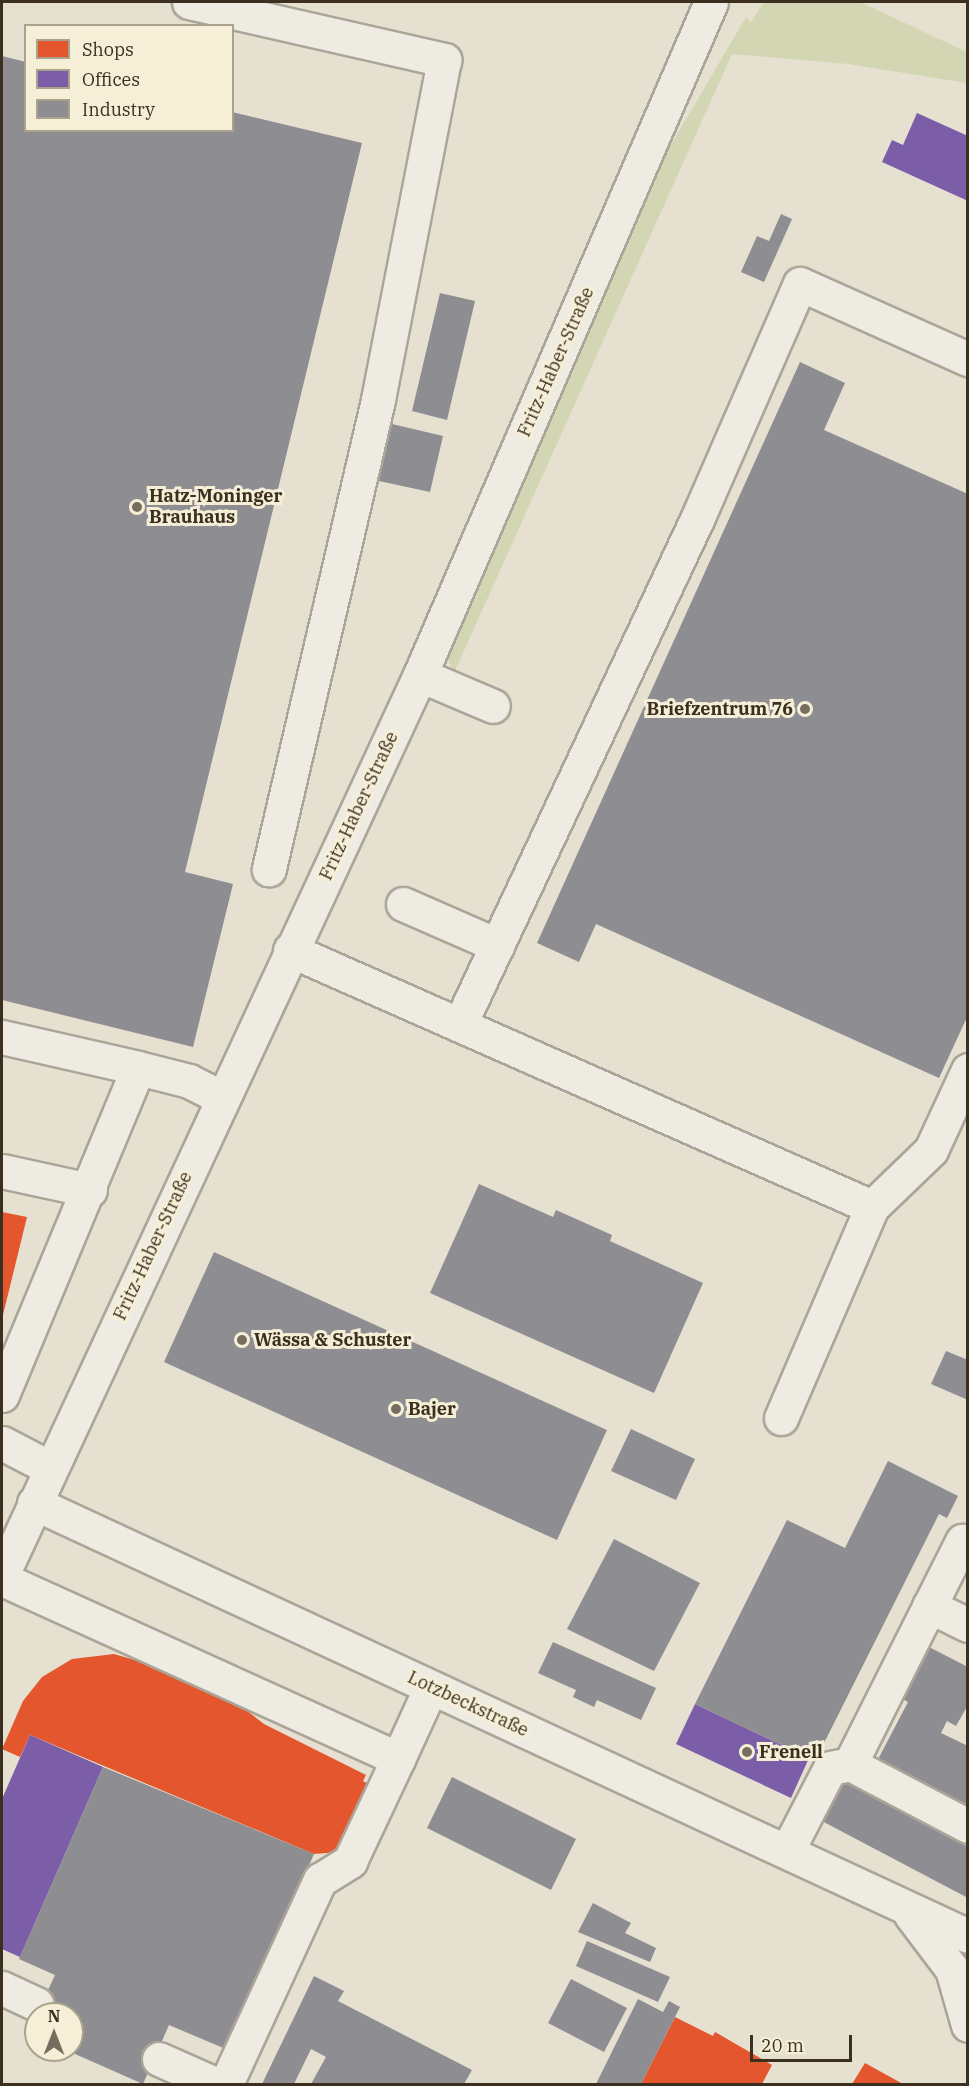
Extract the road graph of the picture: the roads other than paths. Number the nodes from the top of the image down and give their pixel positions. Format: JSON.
{"nodes":[{"id":1,"x":189,"y":2,"type":"edge"},
{"id":2,"x":728,"y":2,"type":"edge"},
{"id":3,"x":706,"y":16,"type":"edge"},
{"id":4,"x":968,"y":359,"type":"edge"},
{"id":5,"x":420,"y":675,"type":"junction"},
{"id":6,"x":493,"y":706,"type":"dead end"},
{"id":7,"x":269,"y":870,"type":"dead end"},
{"id":8,"x":403,"y":904,"type":"dead end"},
{"id":9,"x":498,"y":945,"type":"junction"},
{"id":10,"x":291,"y":951,"type":"junction"},
{"id":11,"x":460,"y":1024,"type":"junction"},
{"id":12,"x":2,"y":1037,"type":"edge"},
{"id":13,"x":138,"y":1068,"type":"junction"},
{"id":14,"x":968,"y":1070,"type":"edge"},
{"id":15,"x":222,"y":1098,"type":"junction"},
{"id":16,"x":2,"y":1171,"type":"edge"},
{"id":17,"x":90,"y":1190,"type":"junction"},
{"id":18,"x":872,"y":1207,"type":"junction"},
{"id":19,"x":2,"y":1395,"type":"edge"},
{"id":20,"x":781,"y":1418,"type":"dead end"},
{"id":21,"x":2,"y":1443,"type":"edge"},
{"id":22,"x":50,"y":1468,"type":"junction"},
{"id":23,"x":34,"y":1503,"type":"junction"},
{"id":24,"x":962,"y":1542,"type":"dead end"},
{"id":25,"x":2,"y":1577,"type":"edge"},
{"id":26,"x":929,"y":1606,"type":"junction"},
{"id":27,"x":968,"y":1625,"type":"edge"},
{"id":28,"x":431,"y":1687,"type":"junction"},
{"id":29,"x":399,"y":1759,"type":"junction"},
{"id":30,"x":850,"y":1764,"type":"junction"},
{"id":31,"x":968,"y":1826,"type":"edge"},
{"id":32,"x":787,"y":1851,"type":"junction"},
{"id":33,"x":902,"y":1905,"type":"junction"},
{"id":34,"x":968,"y":1936,"type":"edge"},
{"id":35,"x":2,"y":1988,"type":"edge"},
{"id":36,"x":33,"y":2002,"type":"edge"},
{"id":37,"x":968,"y":2025,"type":"edge"},
{"id":38,"x":159,"y":2059,"type":"dead end"},
{"id":39,"x":215,"y":2085,"type":"edge"},
{"id":40,"x":226,"y":2085,"type":"edge"}],
"edges":[{"from":1,"to":7,"type":"street"},
{"from":2,"to":3,"type":"street","name":"Fritz-Haber-Straße"},
{"from":3,"to":5,"type":"street","name":"Fritz-Haber-Straße"},
{"from":4,"to":9,"type":"street"},
{"from":5,"to":6,"type":"street"},
{"from":5,"to":10,"type":"street","name":"Fritz-Haber-Straße"},
{"from":8,"to":9,"type":"street"},
{"from":9,"to":11,"type":"street"},
{"from":10,"to":11,"type":"street"},
{"from":10,"to":15,"type":"street","name":"Fritz-Haber-Straße"},
{"from":11,"to":18,"type":"street"},
{"from":12,"to":13,"type":"street"},
{"from":13,"to":15,"type":"street"},
{"from":13,"to":17,"type":"street"},
{"from":14,"to":18,"type":"street"},
{"from":15,"to":22,"type":"street","name":"Fritz-Haber-Straße"},
{"from":16,"to":17,"type":"street"},
{"from":17,"to":19,"type":"street"},
{"from":18,"to":20,"type":"street"},
{"from":21,"to":22,"type":"street"},
{"from":22,"to":23,"type":"street","name":"Fritz-Haber-Straße"},
{"from":23,"to":25,"type":"street","name":"Fritz-Haber-Straße"},
{"from":23,"to":28,"type":"street","name":"Lotzbeckstraße"},
{"from":24,"to":26,"type":"street"},
{"from":25,"to":29,"type":"street"},
{"from":26,"to":27,"type":"street"},
{"from":26,"to":30,"type":"street"},
{"from":28,"to":29,"type":"street"},
{"from":28,"to":32,"type":"street","name":"Lotzbeckstraße"},
{"from":29,"to":40,"type":"street"},
{"from":30,"to":31,"type":"street"},
{"from":30,"to":32,"type":"street"},
{"from":32,"to":33,"type":"street","name":"Lotzbeckstraße"},
{"from":33,"to":34,"type":"street","name":"Lotzbeckstraße"},
{"from":33,"to":37,"type":"street","name":"Lotzbeckstraße"},
{"from":35,"to":36,"type":"street"},
{"from":38,"to":39,"type":"street"}]}
